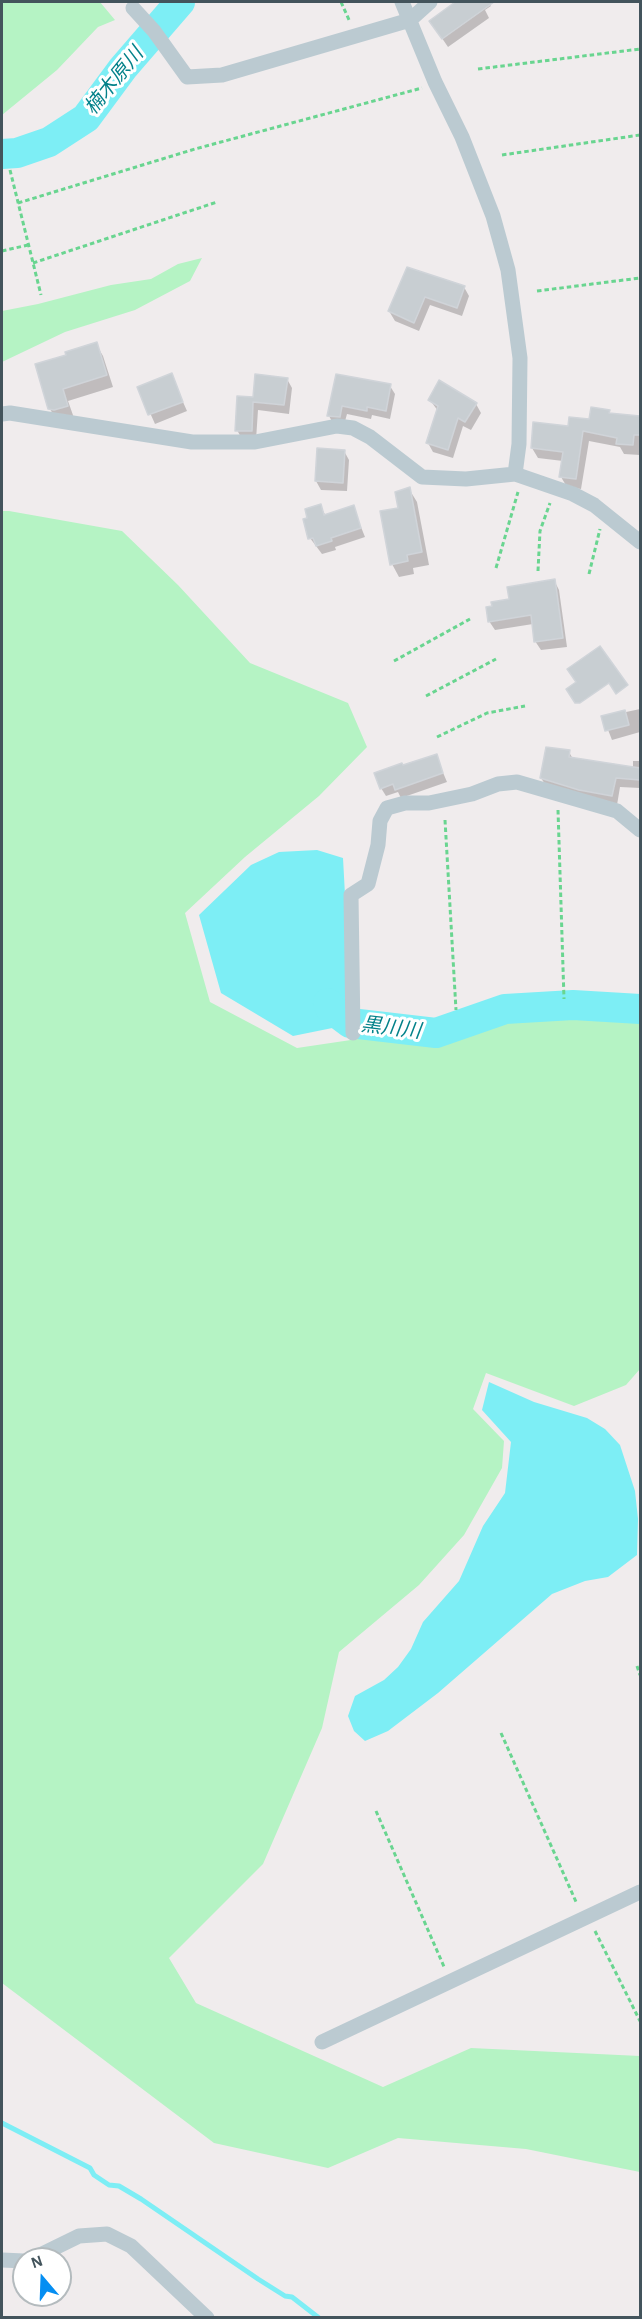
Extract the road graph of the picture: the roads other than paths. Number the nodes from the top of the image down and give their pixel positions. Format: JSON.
{"nodes":[{"id":1,"x":402,"y":2,"type":"edge"},
{"id":2,"x":430,"y":2,"type":"edge"},
{"id":3,"x":133,"y":8,"type":"dead end"},
{"id":4,"x":410,"y":20,"type":"junction"},
{"id":5,"x":2,"y":414,"type":"edge"},
{"id":6,"x":518,"y":478,"type":"junction"},
{"id":7,"x":640,"y":542,"type":"edge"},
{"id":8,"x":640,"y":830,"type":"edge"},
{"id":9,"x":353,"y":1033,"type":"dead end"},
{"id":10,"x":640,"y":1892,"type":"edge"},
{"id":11,"x":322,"y":2042,"type":"dead end"},
{"id":12,"x":57,"y":2247,"type":"edge"},
{"id":13,"x":207,"y":2318,"type":"edge"}],
"edges":[{"from":1,"to":4,"type":"street"},
{"from":2,"to":4,"type":"street"},
{"from":3,"to":4,"type":"street"},
{"from":4,"to":6,"type":"street"},
{"from":5,"to":6,"type":"street"},
{"from":6,"to":7,"type":"street"},
{"from":8,"to":9,"type":"street"},
{"from":10,"to":11,"type":"street"},
{"from":12,"to":13,"type":"street"}]}
